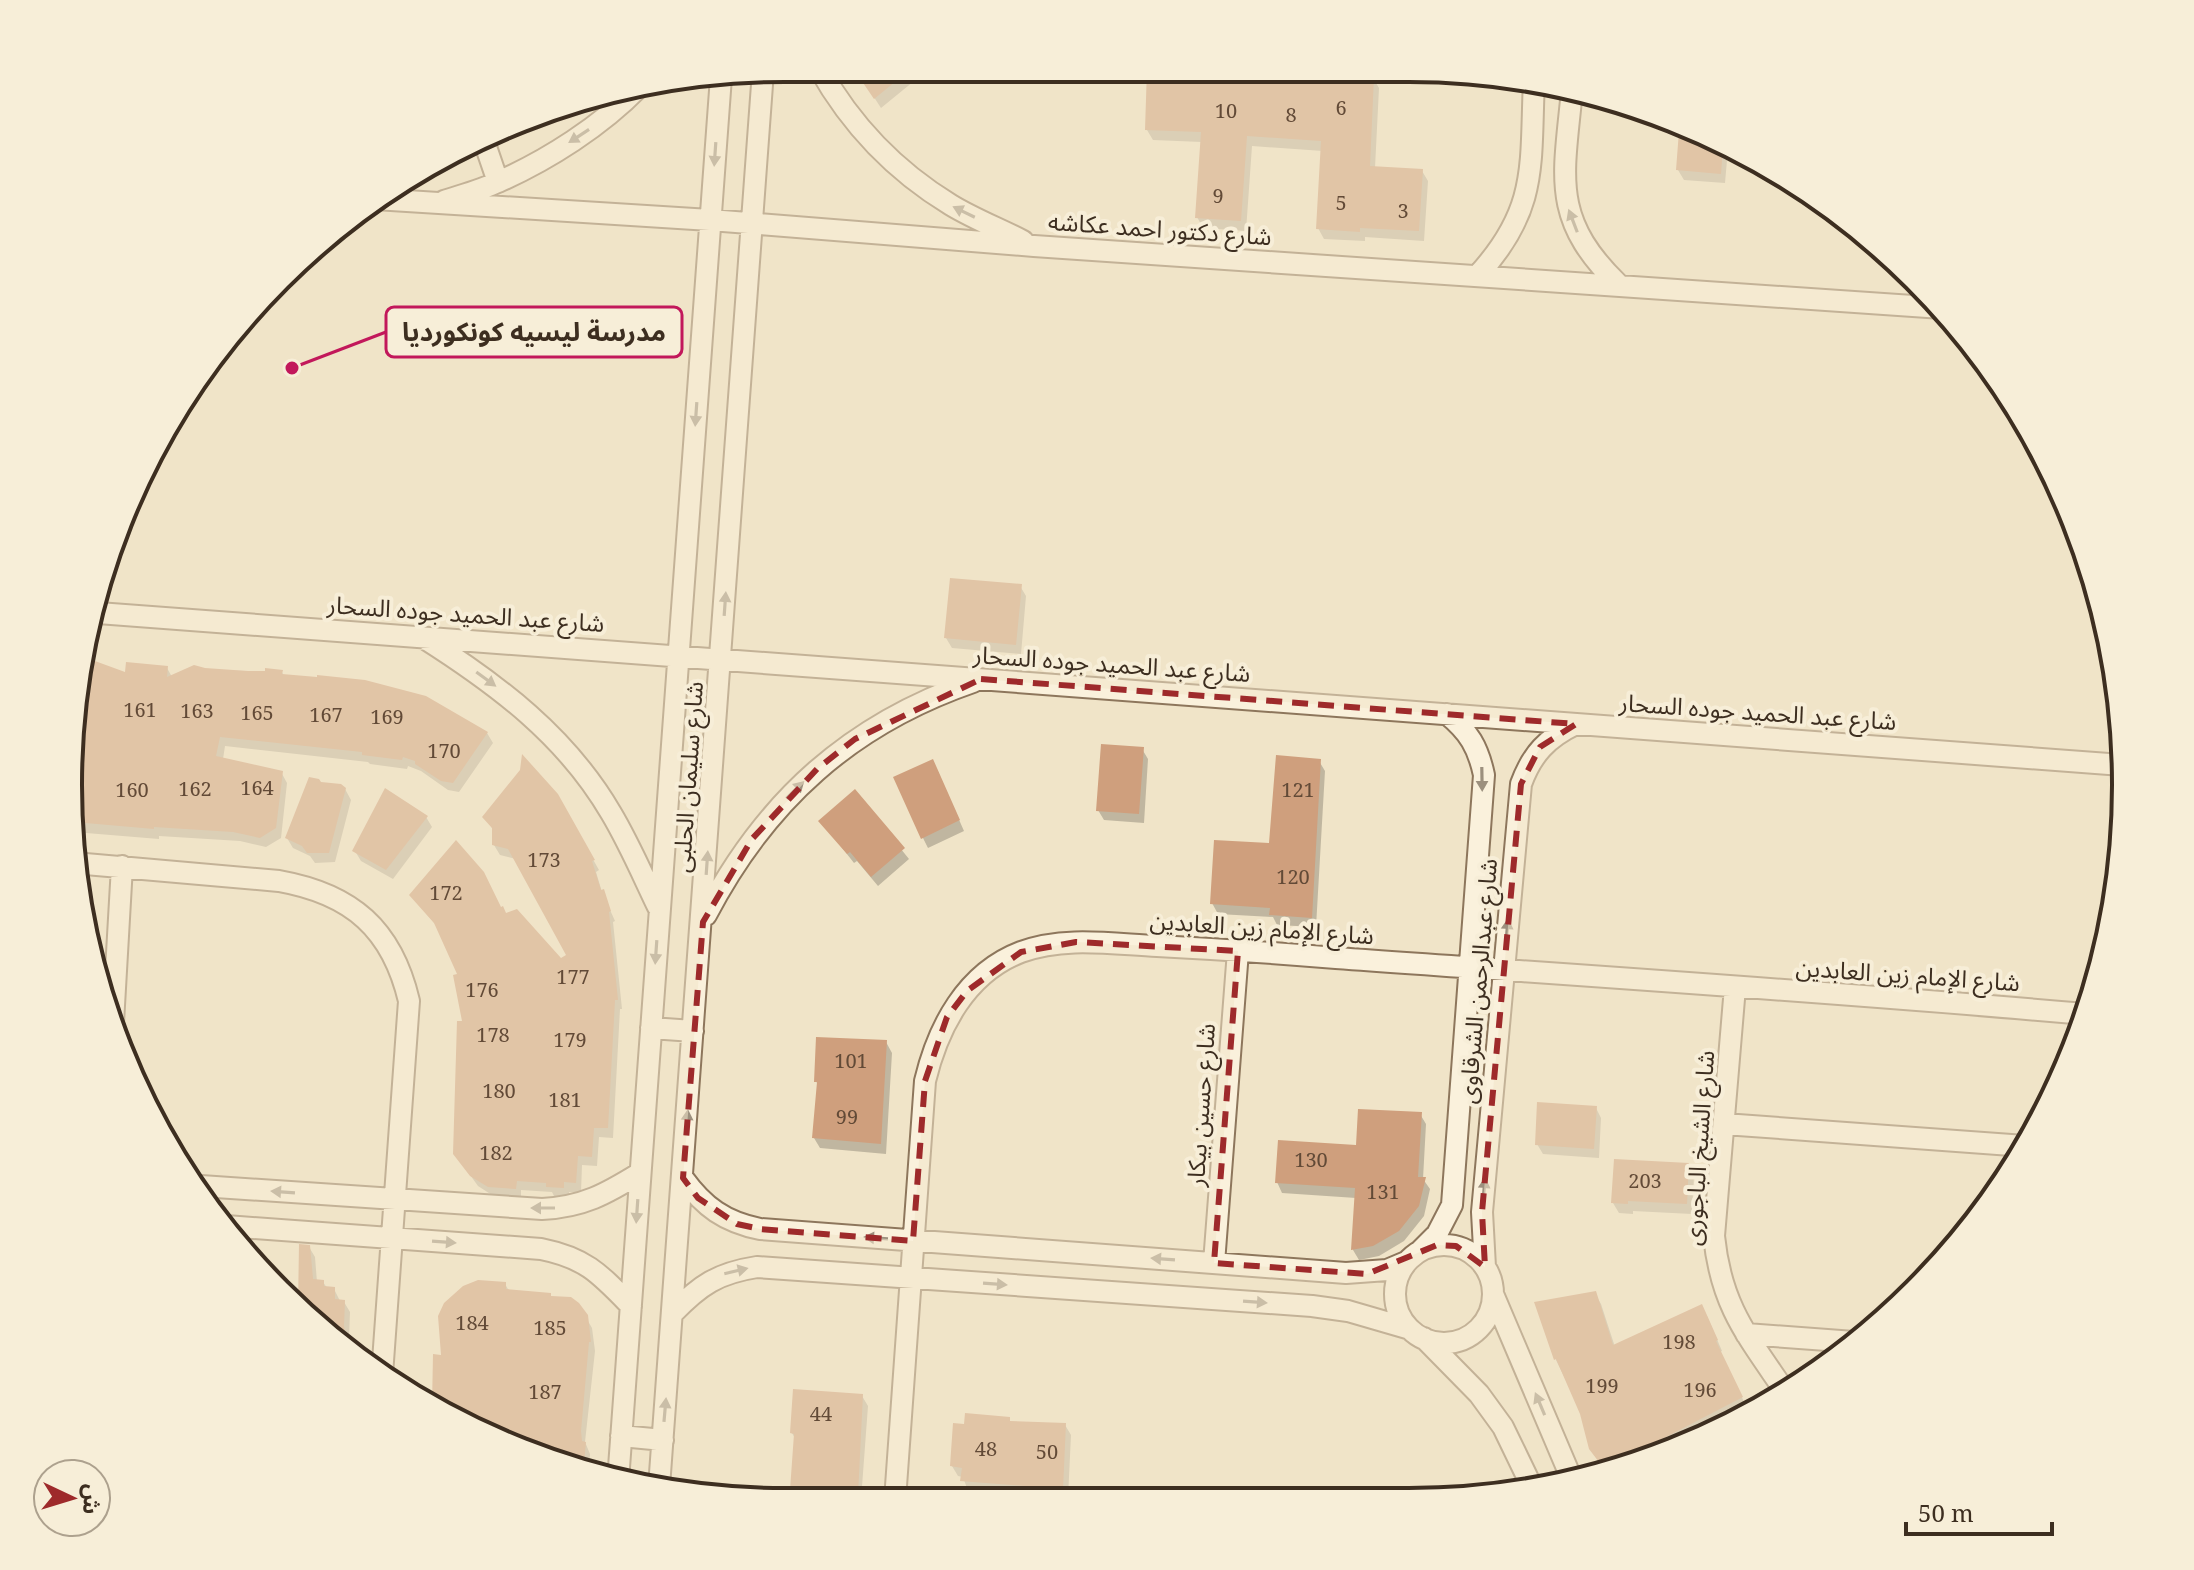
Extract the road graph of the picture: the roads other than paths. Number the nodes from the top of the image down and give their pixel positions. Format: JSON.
{"nodes":[{"id":1,"x":827,"y":82,"type":"edge"},
{"id":2,"x":762,"y":83,"type":"edge"},
{"id":3,"x":720,"y":86,"type":"edge"},
{"id":4,"x":1533,"y":94,"type":"edge"},
{"id":5,"x":626,"y":101,"type":"edge"},
{"id":6,"x":1571,"y":102,"type":"edge"},
{"id":7,"x":487,"y":149,"type":"edge"},
{"id":8,"x":498,"y":182,"type":"junction"},
{"id":9,"x":393,"y":201,"type":"edge"},
{"id":10,"x":435,"y":204,"type":"junction"},
{"id":11,"x":710,"y":220,"type":"junction"},
{"id":12,"x":753,"y":225,"type":"junction"},
{"id":13,"x":1034,"y":246,"type":"junction"},
{"id":14,"x":1478,"y":275,"type":"junction"},
{"id":15,"x":1618,"y":284,"type":"junction"},
{"id":16,"x":1924,"y":307,"type":"edge"},
{"id":17,"x":104,"y":613,"type":"edge"},
{"id":18,"x":421,"y":636,"type":"junction"},
{"id":19,"x":678,"y":656,"type":"junction"},
{"id":20,"x":721,"y":659,"type":"junction"},
{"id":21,"x":981,"y":679,"type":"junction"},
{"id":22,"x":1447,"y":714,"type":"junction"},
{"id":23,"x":1576,"y":724,"type":"junction"},
{"id":24,"x":2111,"y":764,"type":"edge"},
{"id":25,"x":87,"y":864,"type":"edge"},
{"id":26,"x":122,"y":866,"type":"junction"},
{"id":27,"x":659,"y":910,"type":"junction"},
{"id":28,"x":703,"y":922,"type":"junction"},
{"id":29,"x":1238,"y":951,"type":"junction"},
{"id":30,"x":1471,"y":968,"type":"junction"},
{"id":31,"x":1504,"y":970,"type":"junction"},
{"id":32,"x":1735,"y":987,"type":"junction"},
{"id":33,"x":115,"y":996,"type":"edge"},
{"id":34,"x":2074,"y":1013,"type":"edge"},
{"id":35,"x":651,"y":1028,"type":"junction"},
{"id":36,"x":693,"y":1031,"type":"junction"},
{"id":37,"x":1724,"y":1124,"type":"junction"},
{"id":38,"x":2013,"y":1145,"type":"edge"},
{"id":39,"x":640,"y":1173,"type":"junction"},
{"id":40,"x":683,"y":1178,"type":"junction"},
{"id":41,"x":208,"y":1186,"type":"edge"},
{"id":42,"x":395,"y":1199,"type":"junction"},
{"id":43,"x":238,"y":1227,"type":"edge"},
{"id":44,"x":392,"y":1238,"type":"junction"},
{"id":45,"x":913,"y":1241,"type":"junction"},
{"id":46,"x":1413,"y":1256,"type":"junction"},
{"id":47,"x":1214,"y":1263,"type":"junction"},
{"id":48,"x":1485,"y":1267,"type":"junction"},
{"id":49,"x":911,"y":1278,"type":"junction"},
{"id":50,"x":1493,"y":1294,"type":"junction"},
{"id":51,"x":631,"y":1306,"type":"junction"},
{"id":52,"x":673,"y":1313,"type":"junction"},
{"id":53,"x":1417,"y":1334,"type":"junction"},
{"id":54,"x":1746,"y":1334,"type":"junction"},
{"id":55,"x":1840,"y":1341,"type":"edge"},
{"id":56,"x":383,"y":1362,"type":"edge"},
{"id":57,"x":1779,"y":1383,"type":"edge"},
{"id":58,"x":621,"y":1436,"type":"junction"},
{"id":59,"x":663,"y":1440,"type":"junction"},
{"id":60,"x":619,"y":1468,"type":"edge"},
{"id":61,"x":1568,"y":1469,"type":"edge"},
{"id":62,"x":660,"y":1476,"type":"edge"},
{"id":63,"x":1527,"y":1477,"type":"edge"},
{"id":64,"x":896,"y":1488,"type":"edge"}],
"edges":[{"from":13,"to":1,"type":"street","one_way":true},
{"from":2,"to":12,"type":"street","name":"شارع سليمان الحلبى"},
{"from":3,"to":11,"type":"street","name":"شارع سليمان الحلبى","one_way":true},
{"from":4,"to":14,"type":"street"},
{"from":5,"to":8,"type":"street","one_way":true},
{"from":15,"to":6,"type":"street","one_way":true},
{"from":7,"to":8,"type":"street"},
{"from":8,"to":10,"type":"street"},
{"from":9,"to":10,"type":"street","name":"شارع دكتور احمد عكاشه"},
{"from":10,"to":11,"type":"street","name":"شارع دكتور احمد عكاشه"},
{"from":11,"to":12,"type":"street","name":"شارع دكتور احمد عكاشه"},
{"from":11,"to":19,"type":"street","name":"شارع سليمان الحلبى","one_way":true},
{"from":12,"to":13,"type":"street","name":"شارع دكتور احمد عكاشه"},
{"from":20,"to":12,"type":"street","name":"شارع سليمان الحلبى","one_way":true},
{"from":13,"to":14,"type":"street","name":"شارع دكتور احمد عكاشه"},
{"from":14,"to":15,"type":"street","name":"شارع دكتور احمد عكاشه"},
{"from":15,"to":16,"type":"street","name":"شارع دكتور احمد عكاشه"},
{"from":17,"to":18,"type":"street","name":"شارع عبد الحميد جوده السحار"},
{"from":18,"to":19,"type":"street","name":"شارع عبد الحميد جوده السحار"},
{"from":18,"to":27,"type":"street","one_way":true},
{"from":19,"to":20,"type":"street","name":"شارع عبد الحميد جوده السحار"},
{"from":19,"to":27,"type":"street","name":"شارع سليمان الحلبى"},
{"from":20,"to":21,"type":"street","name":"شارع عبد الحميد جوده السحار"},
{"from":28,"to":20,"type":"street","name":"شارع سليمان الحلبى","one_way":true},
{"from":21,"to":22,"type":"street","name":"شارع عبد الحميد جوده السحار"},
{"from":28,"to":21,"type":"street","one_way":true},
{"from":22,"to":23,"type":"street","name":"شارع عبد الحميد جوده السحار"},
{"from":22,"to":30,"type":"street","name":"شارع عبدالرحمن الشرقاوى","one_way":true},
{"from":23,"to":24,"type":"street","name":"شارع عبد الحميد جوده السحار"},
{"from":31,"to":23,"type":"street","name":"شارع عبدالرحمن الشرقاوى","one_way":true},
{"from":25,"to":26,"type":"street"},
{"from":26,"to":33,"type":"street"},
{"from":26,"to":42,"type":"street"},
{"from":27,"to":35,"type":"street","name":"شارع سليمان الحلبى","one_way":true},
{"from":28,"to":36,"type":"street","name":"شارع سليمان الحلبى"},
{"from":29,"to":30,"type":"street","name":"شارع الإمام زين العابدين"},
{"from":29,"to":45,"type":"street","name":"شارع الإمام زين العابدين"},
{"from":29,"to":47,"type":"street","name":"شارع حسين بيكار"},
{"from":30,"to":31,"type":"street","name":"شارع الإمام زين العابدين"},
{"from":30,"to":46,"type":"street","name":"شارع عبدالرحمن الشرقاوى"},
{"from":31,"to":32,"type":"street","name":"شارع الإمام زين العابدين"},
{"from":48,"to":31,"type":"street","name":"شارع عبدالرحمن الشرقاوى","one_way":true},
{"from":32,"to":34,"type":"street","name":"شارع الإمام زين العابدين"},
{"from":32,"to":37,"type":"street","name":"شارع الشيخ الباجورى"},
{"from":35,"to":36,"type":"street"},
{"from":35,"to":39,"type":"street","name":"شارع سليمان الحلبى"},
{"from":40,"to":36,"type":"street","name":"شارع سليمان الحلبى","one_way":true},
{"from":37,"to":38,"type":"street"},
{"from":37,"to":54,"type":"street","name":"شارع الشيخ الباجورى"},
{"from":39,"to":42,"type":"street","one_way":true},
{"from":39,"to":51,"type":"street","name":"شارع سليمان الحلبى","one_way":true},
{"from":45,"to":40,"type":"street","one_way":true},
{"from":40,"to":52,"type":"street","name":"شارع سليمان الحلبى"},
{"from":42,"to":41,"type":"street","one_way":true},
{"from":42,"to":44,"type":"street"},
{"from":43,"to":44,"type":"street"},
{"from":44,"to":51,"type":"street","one_way":true},
{"from":44,"to":56,"type":"street"},
{"from":47,"to":45,"type":"street","one_way":true},
{"from":45,"to":49,"type":"street","name":"شارع الإمام زين العابدين"},
{"from":46,"to":47,"type":"street"},
{"from":46,"to":48,"type":"street"},
{"from":46,"to":53,"type":"street"},
{"from":48,"to":50,"type":"street"},
{"from":52,"to":49,"type":"street","one_way":true},
{"from":49,"to":53,"type":"street","one_way":true},
{"from":49,"to":64,"type":"street","name":"شارع الإمام زين العابدين"},
{"from":50,"to":53,"type":"street"},
{"from":61,"to":50,"type":"street","one_way":true},
{"from":51,"to":58,"type":"street","name":"شارع سليمان الحلبى"},
{"from":59,"to":52,"type":"street","name":"شارع سليمان الحلبى","one_way":true},
{"from":53,"to":63,"type":"street"},
{"from":54,"to":55,"type":"street"},
{"from":54,"to":57,"type":"street","name":"شارع الشيخ الباجورى"},
{"from":58,"to":59,"type":"street"},
{"from":58,"to":60,"type":"street","name":"شارع سليمان الحلبى"},
{"from":59,"to":62,"type":"street","name":"شارع سليمان الحلبى"}]}
